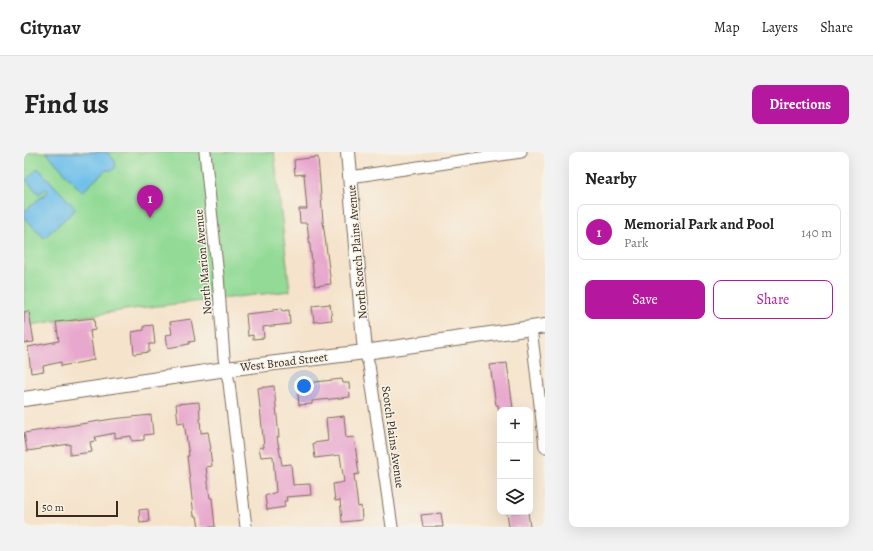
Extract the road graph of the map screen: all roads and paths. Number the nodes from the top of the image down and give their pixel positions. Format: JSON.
{"nodes":[{"id":1,"x":205,"y":152,"type":"edge"},
{"id":2,"x":348,"y":152,"type":"edge"},
{"id":3,"x":521,"y":152,"type":"edge"},
{"id":4,"x":350,"y":177,"type":"junction"},
{"id":5,"x":538,"y":327,"type":"edge"},
{"id":6,"x":365,"y":352,"type":"junction"},
{"id":7,"x":226,"y":369,"type":"junction"},
{"id":8,"x":24,"y":400,"type":"edge"},
{"id":9,"x":545,"y":447,"type":"edge"},
{"id":10,"x":246,"y":527,"type":"edge"},
{"id":11,"x":392,"y":527,"type":"edge"}],
"edges":[{"from":1,"to":7,"type":"street","name":"North Marion Avenue"},
{"from":2,"to":4,"type":"street","name":"North Scotch Plains Avenue"},
{"from":3,"to":4,"type":"street"},
{"from":4,"to":6,"type":"street","name":"North Scotch Plains Avenue"},
{"from":5,"to":6,"type":"street","name":"West Broad Street"},
{"from":5,"to":9,"type":"street"},
{"from":6,"to":7,"type":"street","name":"West Broad Street"},
{"from":6,"to":11,"type":"street","name":"Scotch Plains Avenue"},
{"from":7,"to":8,"type":"street","name":"West Broad Street"},
{"from":7,"to":10,"type":"street","name":"North Marion Avenue"}]}
